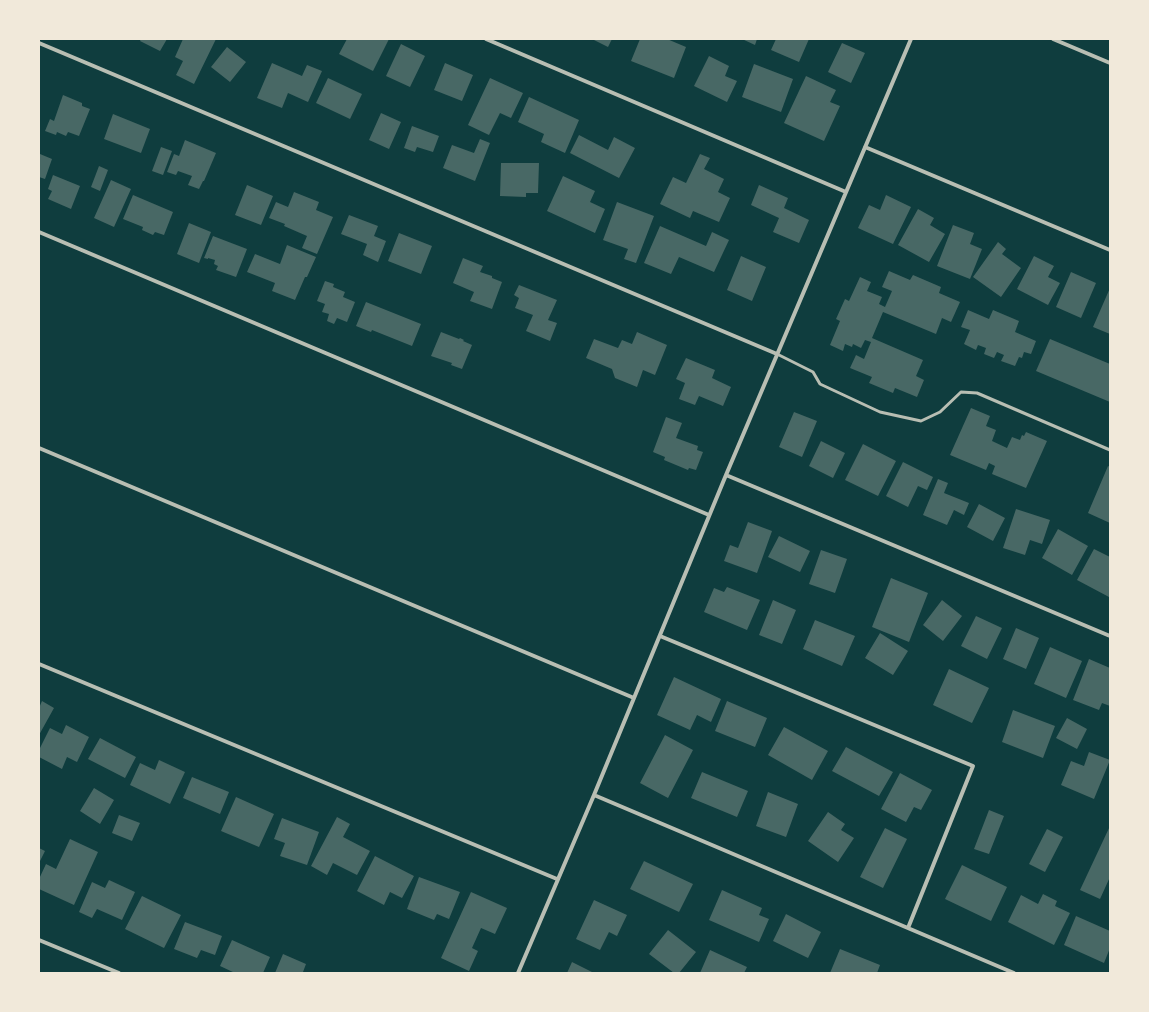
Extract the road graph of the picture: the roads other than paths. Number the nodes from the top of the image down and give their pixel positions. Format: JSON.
{"nodes":[{"id":1,"x":486,"y":39,"type":"edge"},
{"id":2,"x":911,"y":39,"type":"edge"},
{"id":3,"x":1053,"y":39,"type":"edge"},
{"id":4,"x":39,"y":43,"type":"edge"},
{"id":5,"x":1110,"y":63,"type":"edge"},
{"id":6,"x":865,"y":147,"type":"junction"},
{"id":7,"x":846,"y":192,"type":"junction"},
{"id":8,"x":39,"y":232,"type":"edge"},
{"id":9,"x":1110,"y":250,"type":"edge"},
{"id":10,"x":777,"y":354,"type":"junction"},
{"id":11,"x":39,"y":448,"type":"edge"},
{"id":12,"x":1110,"y":450,"type":"edge"},
{"id":13,"x":726,"y":475,"type":"junction"},
{"id":14,"x":709,"y":515,"type":"junction"},
{"id":15,"x":660,"y":636,"type":"junction"},
{"id":16,"x":1110,"y":636,"type":"edge"},
{"id":17,"x":39,"y":664,"type":"edge"},
{"id":18,"x":634,"y":698,"type":"junction"},
{"id":19,"x":594,"y":795,"type":"junction"},
{"id":20,"x":557,"y":879,"type":"junction"},
{"id":21,"x":908,"y":928,"type":"junction"},
{"id":22,"x":39,"y":940,"type":"edge"},
{"id":23,"x":119,"y":973,"type":"edge"},
{"id":24,"x":518,"y":973,"type":"edge"},
{"id":25,"x":1014,"y":973,"type":"edge"}],
"edges":[{"from":1,"to":7,"type":"street"},
{"from":2,"to":6,"type":"street"},
{"from":3,"to":5,"type":"street"},
{"from":4,"to":10,"type":"street"},
{"from":6,"to":7,"type":"street"},
{"from":6,"to":9,"type":"street"},
{"from":7,"to":10,"type":"street"},
{"from":8,"to":14,"type":"street"},
{"from":10,"to":12,"type":"lane"},
{"from":10,"to":13,"type":"street"},
{"from":11,"to":18,"type":"street"},
{"from":13,"to":14,"type":"street"},
{"from":13,"to":16,"type":"street"},
{"from":14,"to":15,"type":"street"},
{"from":15,"to":18,"type":"street"},
{"from":15,"to":21,"type":"street"},
{"from":17,"to":20,"type":"street"},
{"from":18,"to":19,"type":"street"},
{"from":19,"to":20,"type":"street"},
{"from":19,"to":21,"type":"street"},
{"from":20,"to":24,"type":"street"},
{"from":21,"to":25,"type":"street"},
{"from":22,"to":23,"type":"street"}]}
